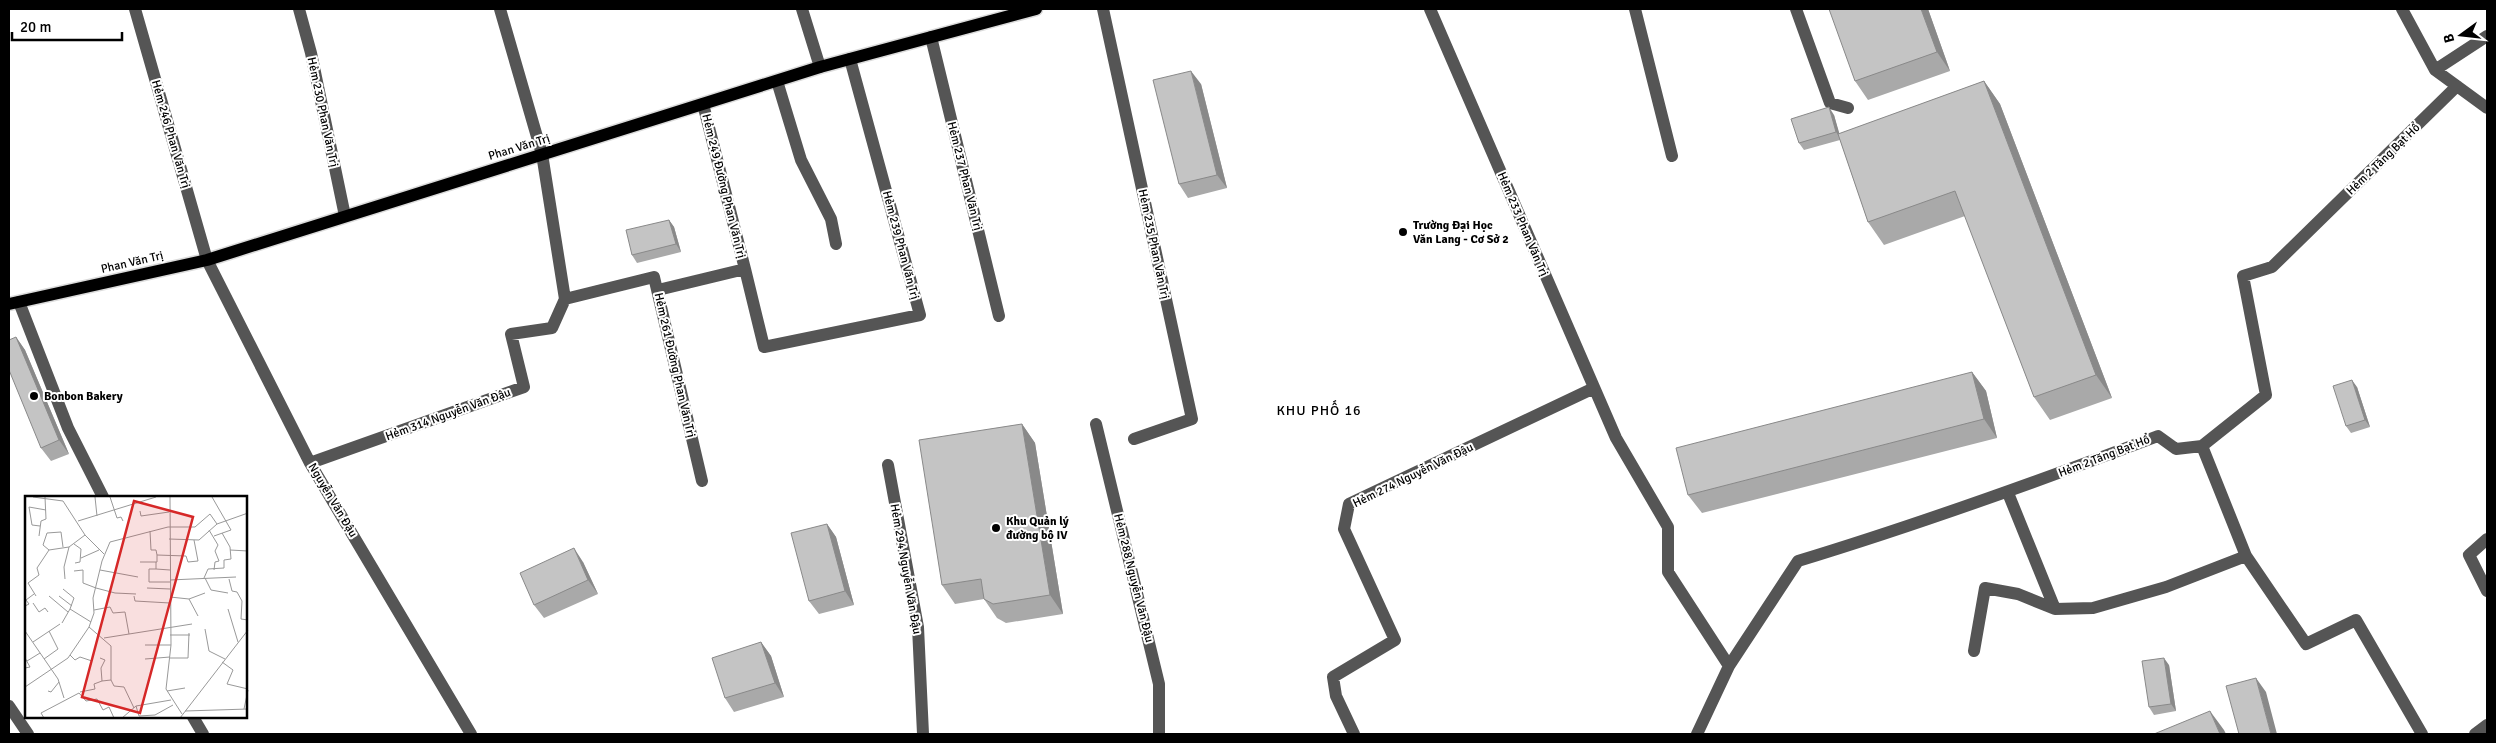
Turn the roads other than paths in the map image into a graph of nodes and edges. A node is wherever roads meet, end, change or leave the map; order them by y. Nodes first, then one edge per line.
1 (135, 9) edge
2 (299, 9) edge
3 (500, 9) edge
4 (802, 9) edge
5 (1103, 9) edge
6 (1430, 9) edge
7 (1635, 9) edge
8 (1796, 9) edge
9 (2402, 9) edge
10 (1029, 10) edge
11 (2487, 36) edge
12 (931, 37) junction
13 (850, 59) junction
14 (820, 67) junction
15 (2435, 70) junction
16 (777, 81) junction
17 (2457, 86) junction
18 (703, 104) junction
19 (1848, 108) dead end
20 (2487, 108) edge
21 (542, 154) junction
22 (1672, 156) dead end
23 (345, 216) junction
24 (836, 244) dead end
25 (207, 260) junction
26 (745, 269) junction
27 (658, 290) junction
28 (565, 299) junction
29 (14, 303) edge
30 (999, 316) dead end
31 (1594, 388) junction
32 (1096, 424) dead end
33 (1134, 439) dead end
34 (2202, 446) junction
35 (310, 463) junction
36 (888, 465) dead end
37 (702, 481) dead end
38 (2008, 493) junction
39 (102, 496) edge
40 (2487, 539) edge
41 (2246, 556) junction
42 (2487, 591) edge
43 (2055, 609) junction
44 (1974, 651) dead end
45 (1729, 666) junction
46 (9, 706) edge
47 (194, 718) edge
48 (2487, 725) edge
49 (28, 734) edge
50 (203, 734) edge
51 (471, 734) edge
52 (923, 734) edge
53 (1159, 734) edge
54 (1354, 734) edge
55 (1696, 734) edge
56 (2422, 734) edge
57 (2475, 734) edge

1 - 25 street, Hẻm 246 Phan Văn Trị
2 - 23 street, Hẻm 230 Phan Văn Trị
3 - 21 street
4 - 14 street
5 - 33 street, Hẻm 235 Phan Văn Trị
6 - 31 street, Hẻm 233 Phan Văn Trị
7 - 22 street
8 - 19 street
9 - 15 street
10 - 12 main road, Phan Văn Trị
11 - 15 street
12 - 13 main road, Phan Văn Trị
12 - 30 street, Hẻm 237 Phan Văn Trị
13 - 14 main road, Phan Văn Trị
13 - 26 street, Hẻm 239 Phan Văn Trị
14 - 16 main road, Phan Văn Trị
15 - 17 street
16 - 18 main road, Phan Văn Trị
16 - 24 street
17 - 20 street
17 - 34 street, Hẻm 2 Tăng Bạt Hổ
18 - 21 main road, Phan Văn Trị
18 - 26 street, Hẻm 249 Đường Phan Văn Trị
21 - 23 main road, Phan Văn Trị
21 - 28 street
23 - 25 main road, Phan Văn Trị
25 - 29 main road, Phan Văn Trị
25 - 35 street, Nguyễn Văn Đậu
26 - 27 street, Hẻm 249 Đường Phan Văn Trị
27 - 28 street, Hẻm 261 Đường Phan Văn Trị
27 - 37 street, Hẻm 261 Đường Phan Văn Trị
28 - 35 street, Hẻm 314 Nguyễn Văn Đậu
29 - 39 street
31 - 45 street, Hẻm 233 Phan Văn Trị
31 - 54 street, Hẻm 274 Nguyễn Văn Đậu
32 - 53 street, Hẻm 288 Nguyễn Văn Đậu
34 - 38 street, Hẻm 2 Tăng Bạt Hổ
34 - 41 street
35 - 51 street, Nguyễn Văn Đậu
36 - 52 street, Hẻm 294 Nguyễn Văn Đậu
38 - 43 street
38 - 45 street, Hẻm 2 Tăng Bạt Hổ
40 - 42 street
41 - 43 street
41 - 56 street
43 - 44 street
45 - 55 street, Hẻm 2 Tăng Bạt Hổ
46 - 49 street
47 - 50 street
48 - 57 street

